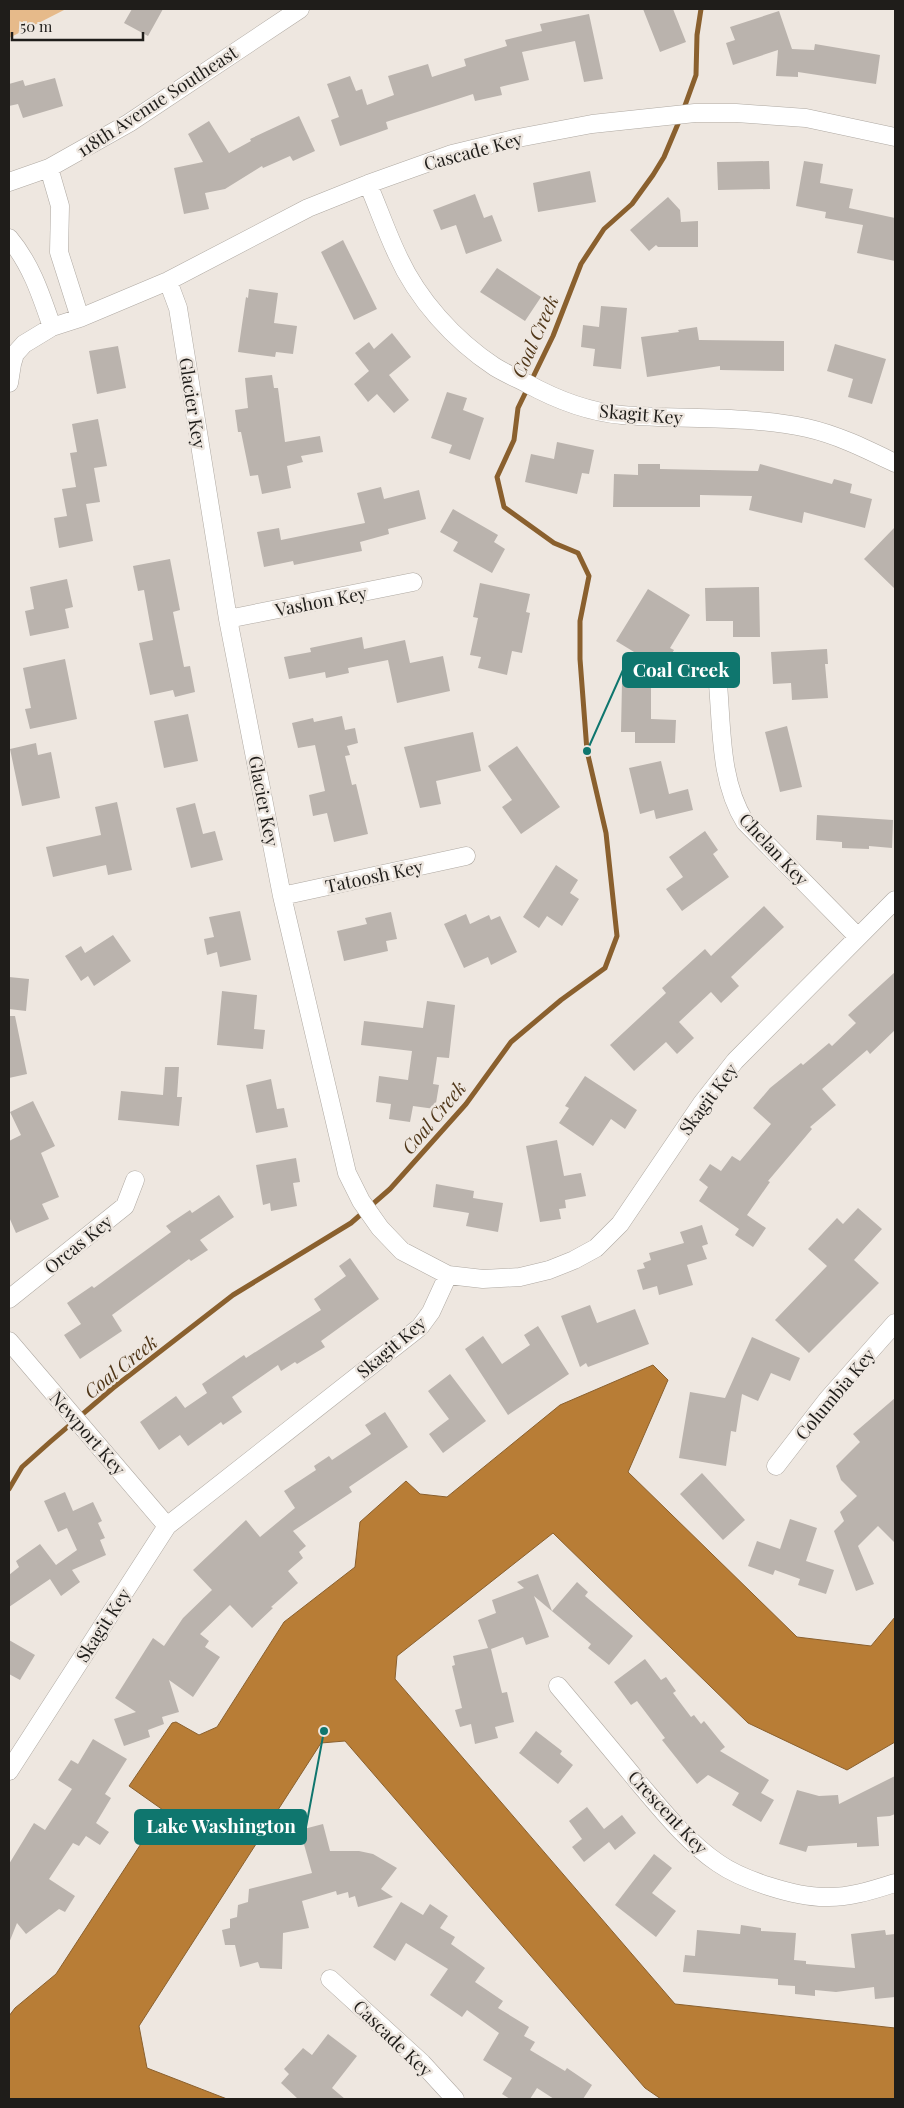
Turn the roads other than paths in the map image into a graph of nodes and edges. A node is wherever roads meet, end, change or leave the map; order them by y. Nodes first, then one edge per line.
1 (300, 9) edge
2 (895, 137) edge
3 (49, 168) junction
4 (9, 182) edge
5 (368, 184) junction
6 (9, 238) edge
7 (168, 282) junction
8 (80, 318) junction
9 (52, 327) junction
10 (9, 384) edge
11 (895, 463) edge
12 (413, 582) dead end
13 (228, 619) junction
14 (718, 684) dead end
15 (466, 856) dead end
16 (282, 896) junction
17 (895, 900) edge
18 (858, 937) junction
19 (135, 1180) dead end
20 (448, 1276) junction
21 (9, 1299) edge
22 (895, 1323) edge
23 (9, 1341) edge
24 (776, 1466) dead end
25 (167, 1526) junction
26 (558, 1686) dead end
27 (14, 1753) edge
28 (9, 1771) edge
29 (895, 1883) edge
30 (330, 1979) dead end
31 (455, 2099) edge

1 - 3 street, 118th Avenue Southeast
2 - 5 street, Cascade Key
3 - 4 street, 118th Avenue Southeast
3 - 8 street
5 - 7 street, Cascade Key
5 - 11 street, Skagit Key
6 - 9 street
7 - 8 street, Cascade Key
7 - 13 street, Glacier Key
8 - 9 street, Cascade Key
9 - 10 street
12 - 13 street, Vashon Key
13 - 16 street, Glacier Key
14 - 18 street, Chelan Key
15 - 16 street, Tatoosh Key
16 - 20 street, Glacier Key
17 - 18 street, Skagit Key
18 - 20 street, Skagit Key
19 - 21 street, Orcas Key
20 - 25 street, Skagit Key
22 - 24 street, Columbia Key
23 - 25 street, Newport Key
25 - 27 street, Skagit Key
26 - 29 street, Crescent Key
27 - 28 street, Skagit Key
30 - 31 street, Cascade Key

